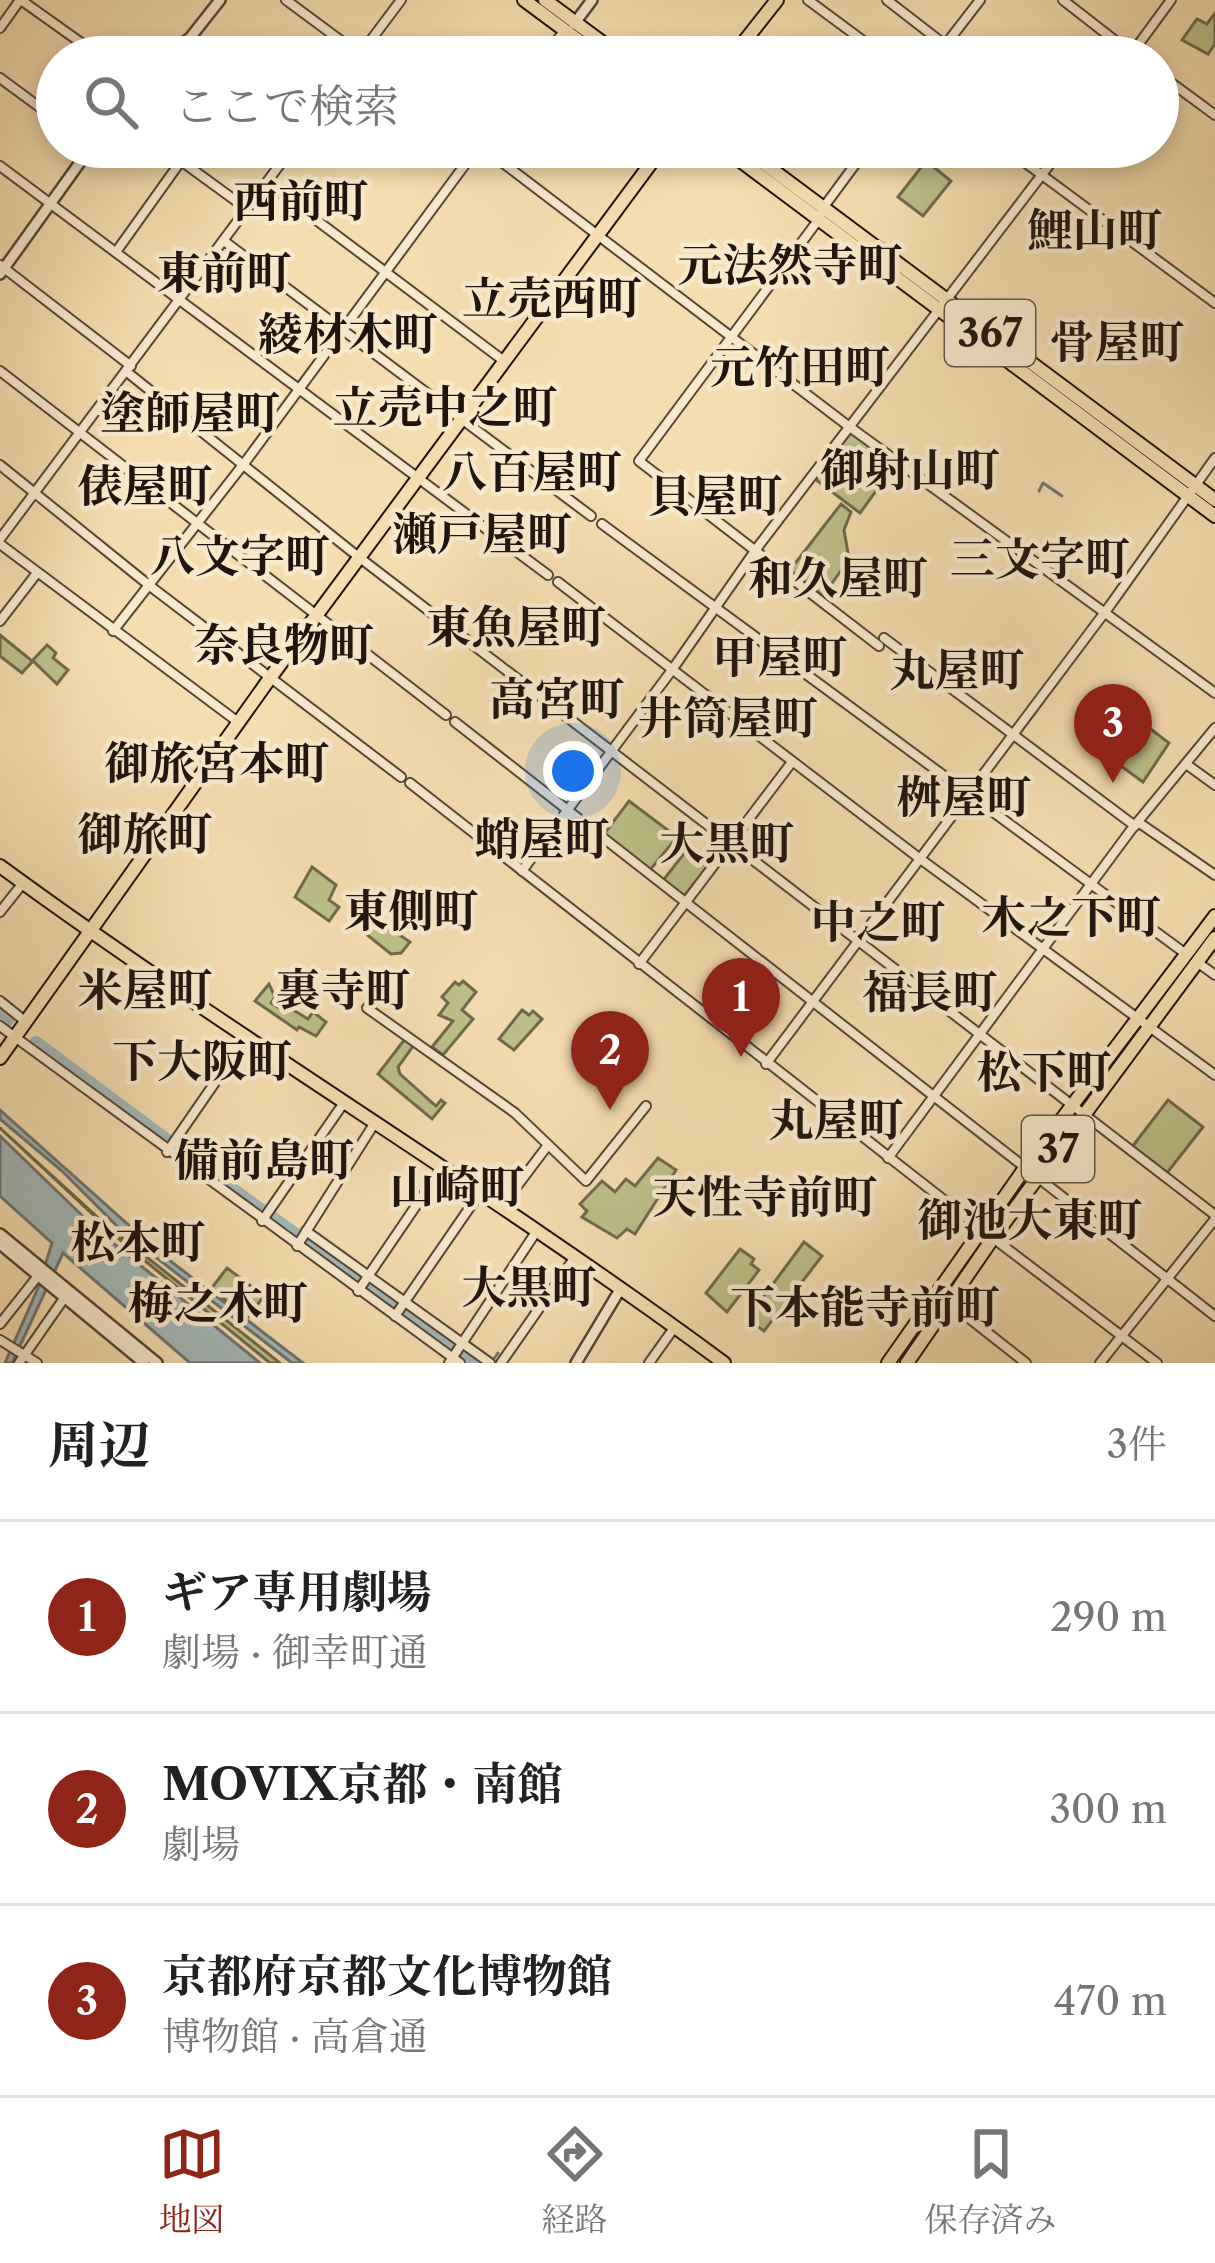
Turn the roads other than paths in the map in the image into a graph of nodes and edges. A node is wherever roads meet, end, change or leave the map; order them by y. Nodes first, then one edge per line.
1 (21, 0) edge
2 (220, 0) edge
3 (286, 0) edge
4 (401, 0) edge
5 (524, 0) edge
6 (545, 0) edge
7 (592, 0) edge
8 (777, 0) edge
9 (808, 0) edge
10 (887, 0) edge
11 (980, 0) edge
12 (1063, 0) edge
13 (1171, 0) edge
14 (570, 26) junction
15 (0, 28) edge
16 (72, 36) edge
17 (192, 36) edge
18 (334, 36) edge
19 (375, 36) edge
20 (562, 36) edge
21 (580, 36) edge
22 (587, 36) edge
23 (749, 36) edge
24 (857, 36) edge
25 (933, 36) edge
26 (952, 36) edge
27 (1107, 36) edge
28 (1146, 36) edge
29 (0, 78) edge
30 (1179, 89) edge
31 (36, 105) edge
32 (1215, 115) edge
33 (0, 166) edge
34 (76, 168) edge
35 (176, 168) edge
36 (191, 168) edge
37 (277, 168) edge
38 (464, 168) edge
39 (508, 168) edge
40 (647, 168) edge
41 (753, 168) edge
42 (767, 168) edge
43 (853, 168) edge
44 (1032, 168) edge
45 (1048, 168) edge
46 (1042, 176) junction
47 (267, 182) junction
48 (50, 203) junction
49 (248, 209) junction
50 (821, 214) junction
51 (598, 234) junction
52 (224, 241) junction
53 (116, 253) junction
54 (1, 269) edge
55 (387, 272) junction
56 (179, 299) junction
57 (1215, 303) edge
58 (941, 304) junction
59 (343, 332) junction
60 (732, 336) junction
61 (504, 361) junction
62 (129, 369) junction
63 (0, 371) edge
64 (300, 389) junction
65 (462, 418) junction
66 (850, 426) junction
67 (82, 433) junction
68 (1215, 458) edge
69 (244, 464) junction
70 (0, 465) edge
71 (417, 479) junction
72 (1192, 491) junction
73 (36, 494) junction
74 (1215, 500) edge
75 (591, 516) dead end
76 (1215, 516) edge
77 (199, 522) junction
78 (602, 524) dead end
79 (0, 542) edge
80 (755, 551) junction
81 (359, 557) junction
82 (38, 573) junction
83 (548, 575) dead end
84 (558, 582) dead end
85 (150, 586) junction
86 (715, 609) junction
87 (1106, 610) junction
88 (317, 614) junction
89 (0, 621) edge
90 (113, 631) junction
91 (672, 670) junction
92 (270, 678) junction
93 (1215, 693) edge
94 (238, 722) junction
95 (1215, 728) edge
96 (1010, 734) junction
97 (614, 750) junction
98 (792, 762) junction
99 (1186, 764) junction
100 (1215, 785) edge
101 (966, 795) junction
102 (568, 812) junction
103 (1136, 824) junction
104 (732, 842) junction
105 (919, 858) junction
106 (0, 866) edge
107 (522, 872) junction
108 (1215, 875) edge
109 (23, 883) junction
110 (1090, 885) junction
111 (686, 903) junction
112 (0, 912) edge
113 (1215, 916) edge
114 (90, 932) junction
115 (1215, 938) edge
116 (859, 941) junction
117 (1042, 950) junction
118 (1191, 958) junction
119 (639, 964) junction
120 (1215, 975) edge
121 (0, 1001) edge
122 (813, 1001) junction
123 (367, 1008) dead end
124 (26, 1022) junction
125 (1142, 1023) junction
126 (0, 1026) edge
127 (981, 1036) junction
128 (15, 1038) junction
129 (245, 1039) junction
130 (0, 1058) edge
131 (766, 1064) junction
132 (1215, 1075) edge
133 (935, 1097) junction
134 (343, 1103) junction
135 (646, 1106) dead end
136 (1077, 1112) junction
137 (374, 1124) junction
138 (172, 1144) junction
139 (548, 1145) junction
140 (888, 1158) junction
141 (441, 1168) junction
142 (1025, 1168) junction
143 (1037, 1178) junction
144 (479, 1194) junction
145 (500, 1208) junction
146 (266, 1217) junction
147 (1215, 1217) edge
148 (536, 1232) junction
149 (987, 1233) junction
150 (0, 1234) edge
151 (302, 1239) junction
152 (0, 1244) edge
153 (574, 1257) junction
154 (38, 1276) junction
155 (1166, 1279) junction
156 (364, 1283) junction
157 (621, 1288) junction
158 (935, 1292) junction
159 (64, 1297) junction
160 (947, 1301) junction
161 (400, 1310) junction
162 (1215, 1316) edge
163 (0, 1324) edge
164 (675, 1326) junction
165 (1121, 1336) junction
166 (0, 1340) edge
167 (456, 1354) edge
168 (19, 1355) edge
169 (477, 1359) edge
170 (37, 1363) edge
171 (144, 1363) edge
172 (157, 1363) edge
173 (490, 1363) edge
174 (501, 1363) edge
175 (576, 1363) edge
176 (649, 1363) edge
177 (724, 1363) edge
178 (888, 1363) edge
179 (907, 1363) edge
180 (1026, 1363) edge
181 (1100, 1363) edge
182 (1157, 1363) edge

1 - 15 street
1 - 16 street
2 - 17 street
3 - 18 street
4 - 19 street
5 - 14 main road
6 - 14 main road
7 - 14 street
8 - 23 main road
9 - 24 street
10 - 25 street
11 - 26 street
12 - 27 street
13 - 28 street
14 - 20 street
14 - 21 main road
14 - 22 main road
29 - 31 street
30 - 32 street
33 - 48 street
34 - 48 street
35 - 53 street
36 - 49 street
37 - 47 street
38 - 55 street
39 - 51 street
40 - 51 main road
41 - 50 main road, 367
42 - 50 main road, 367
43 - 50 street
44 - 46 street
45 - 46 street
46 - 57 street
46 - 58 street
47 - 49 street
47 - 55 street
48 - 53 street
48 - 54 street
49 - 52 street
50 - 58 main road, 367
50 - 60 street
51 - 60 street
51 - 61 main road
52 - 56 street
52 - 59 street
53 - 56 street
54 - 62 street
55 - 59 street
55 - 61 street
56 - 62 street
56 - 64 street
58 - 66 street
58 - 72 main road, 367
59 - 64 street
59 - 65 street
60 - 66 street
60 - 80 street
61 - 65 main road
62 - 67 street
62 - 69 street
63 - 67 street
64 - 69 street
64 - 71 street
65 - 71 main road
65 - 75 street
66 - 80 street
66 - 87 street
67 - 73 street
67 - 77 street
68 - 72 street
69 - 77 street
69 - 81 street
70 - 73 street
71 - 81 main road
71 - 83 street
72 - 74 main road, 367
72 - 76 main road, 367
72 - 87 street
73 - 79 street
73 - 85 street
77 - 85 street
77 - 88 street
78 - 86 street
79 - 82 street
80 - 86 street
80 - 96 street
81 - 88 main road
81 - 97 street
82 - 89 street
82 - 90 street
84 - 91 street
85 - 90 street
85 - 92 street
86 - 91 street
86 - 101 street
87 - 93 street
87 - 96 street
88 - 92 main road
88 - 102 street
90 - 94 street
91 - 97 street
91 - 98 street
92 - 94 main road
92 - 107 street
94 - 114 main road
95 - 99 street
96 - 101 street
96 - 103 street
97 - 102 street
97 - 104 street
98 - 104 street
98 - 105 street
99 - 100 street
99 - 103 street
101 - 105 street
101 - 110 street
102 - 107 street
102 - 111 street
103 - 108 street
103 - 110 street
104 - 111 street
104 - 116 street
105 - 116 street
105 - 117 street
106 - 109 main road
107 - 119 street
109 - 112 street
109 - 114 main road
110 - 117 street
110 - 118 street
111 - 119 street
111 - 122 street
113 - 118 main road, 37
114 - 124 main road
114 - 129 main road
115 - 118 main road, 37
116 - 122 street
116 - 127 street
117 - 125 street
117 - 127 street
118 - 120 street
118 - 125 main road, 37
119 - 131 street
121 - 124 street
122 - 131 street
122 - 133 street
123 - 139 street
124 - 128 main road
125 - 132 street
125 - 136 main road, 37
126 - 128 street
127 - 133 street
127 - 136 street
128 - 130 main road
128 - 138 street
129 - 134 main road
129 - 138 street
131 - 140 street
133 - 140 street
133 - 142 street
134 - 137 main road
134 - 146 street
135 - 139 street
136 - 142 main road, 37
136 - 143 main road, 37
136 - 147 street
137 - 141 main road
137 - 151 street
138 - 146 street
139 - 145 street
140 - 149 street
141 - 144 main road
141 - 156 street
142 - 143 street
142 - 149 main road, 37
143 - 149 main road, 37
143 - 155 street
144 - 145 main road
144 - 161 street
145 - 148 main road
146 - 151 street
147 - 155 street
148 - 153 main road
148 - 167 street
149 - 158 main road, 37
149 - 160 main road, 37
149 - 165 street
150 - 172 street
151 - 156 street
151 - 156 street
152 - 154 street
153 - 157 main road
153 - 174 street
154 - 159 street
154 - 163 street
155 - 162 street
155 - 165 street
156 - 161 street
156 - 161 street
157 - 164 main road
157 - 175 street
158 - 160 street
158 - 178 main road, 37
159 - 168 street
159 - 171 street
160 - 179 main road, 37
160 - 180 street
161 - 167 street
161 - 167 street
164 - 176 street
164 - 177 main road
165 - 181 street
165 - 182 street
166 - 168 street
167 - 169 street
168 - 170 street
169 - 173 street

